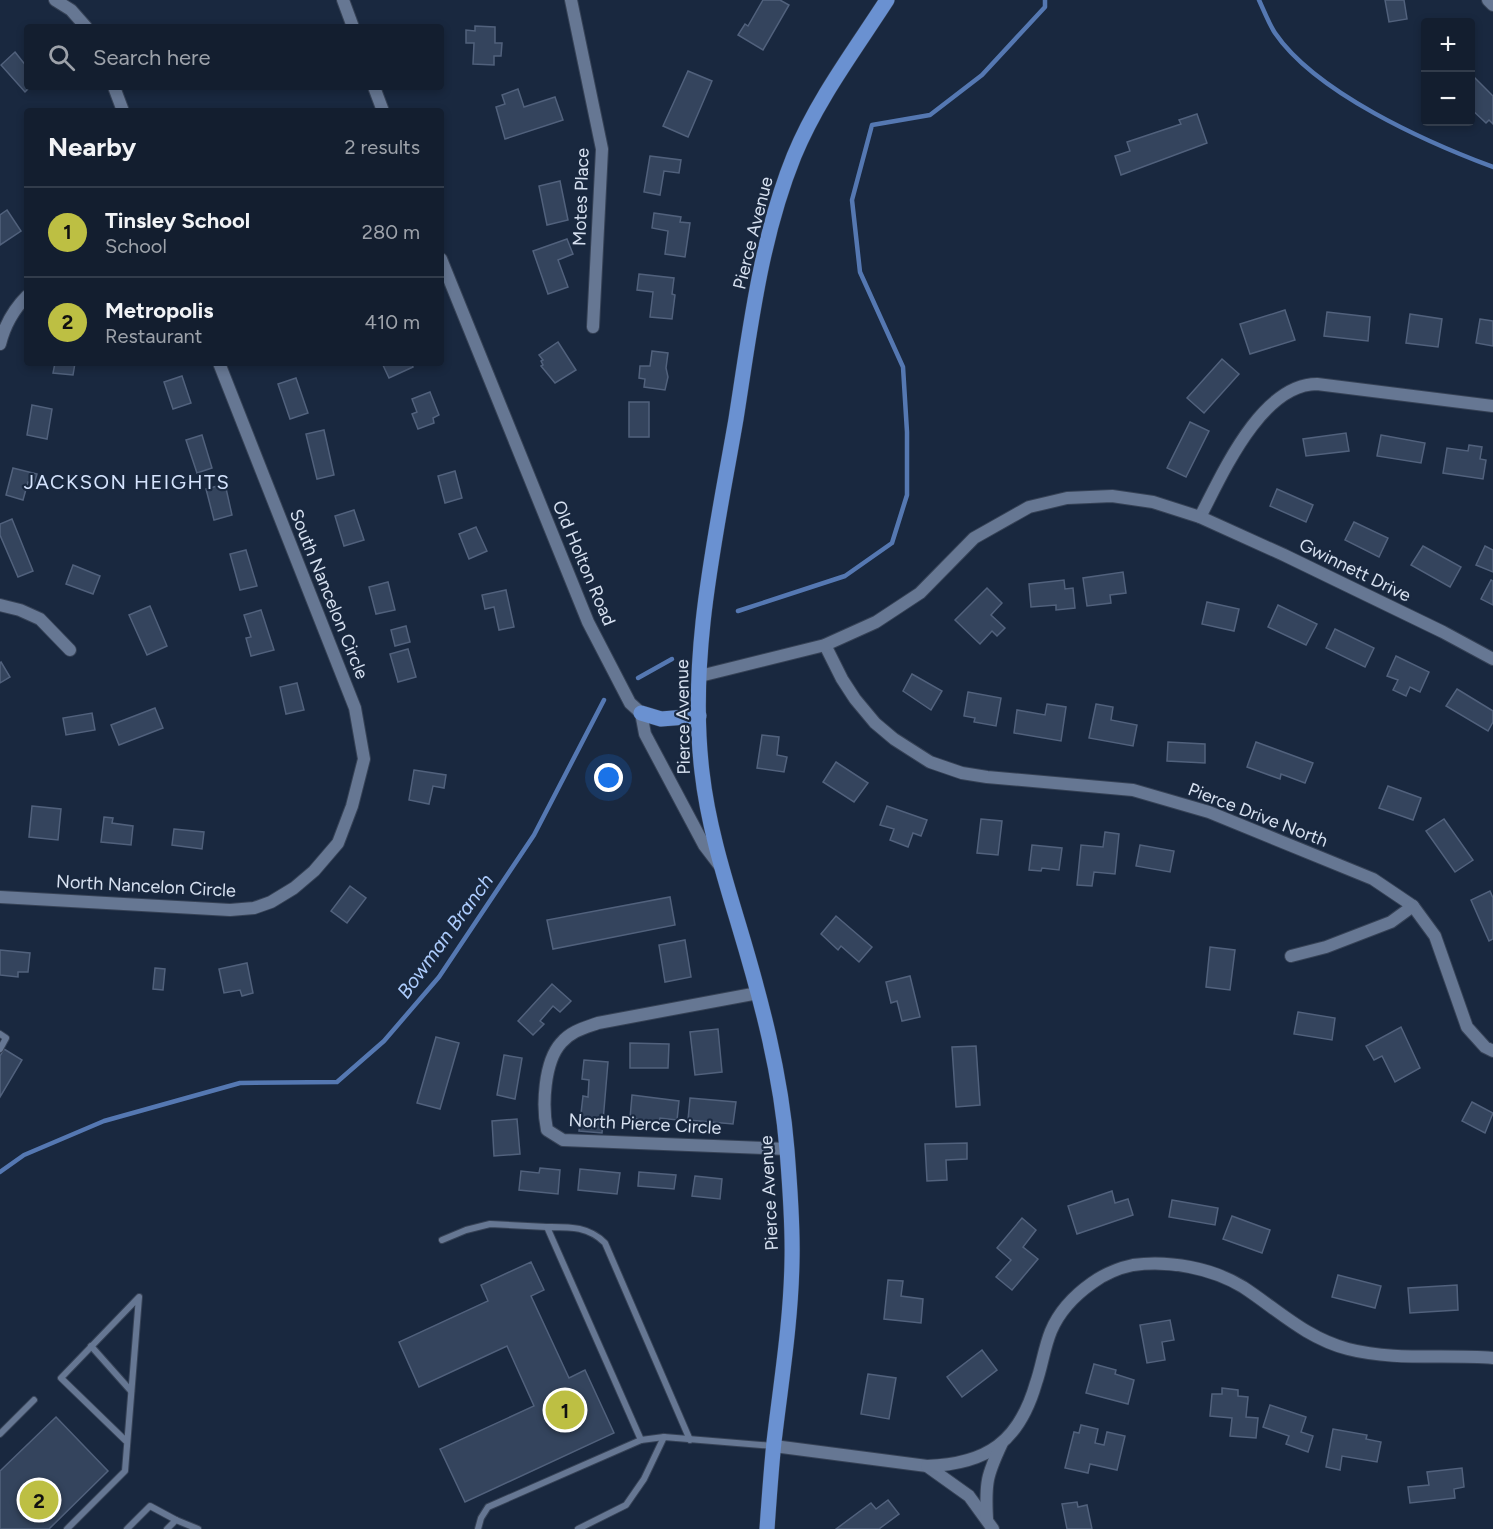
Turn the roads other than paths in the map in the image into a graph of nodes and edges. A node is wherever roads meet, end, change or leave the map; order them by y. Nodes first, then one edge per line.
1 (55, 0) edge
2 (343, 0) edge
3 (571, 0) edge
4 (887, 0) edge
5 (1488, 0) edge
6 (1493, 5) edge
7 (83, 24) edge
8 (352, 24) edge
9 (115, 90) edge
10 (375, 90) edge
11 (122, 108) edge
12 (382, 108) edge
13 (444, 266) edge
14 (24, 299) edge
15 (593, 327) dead end
16 (0, 344) edge
17 (220, 366) edge
18 (1493, 406) edge
19 (1200, 517) junction
20 (0, 605) edge
21 (825, 645) junction
22 (70, 650) dead end
23 (1493, 659) edge
24 (700, 676) junction
25 (641, 713) junction
26 (699, 716) junction
27 (338, 843) joint
28 (720, 866) junction
29 (0, 897) edge
30 (1413, 906) junction
31 (1292, 956) dead end
32 (758, 993) junction
33 (0, 1034) edge
34 (0, 1049) edge
35 (1493, 1051) edge
36 (787, 1149) junction
37 (547, 1227) junction
38 (442, 1240) dead end
39 (91, 1346) junction
40 (1493, 1358) edge
41 (132, 1391) junction
42 (34, 1400) dead end
43 (0, 1434) edge
44 (664, 1437) junction
45 (641, 1440) junction
46 (690, 1440) junction
47 (127, 1442) junction
48 (1002, 1443) junction
49 (774, 1446) junction
50 (927, 1466) junction
51 (176, 1520) junction
52 (990, 1524) edge
53 (67, 1529) edge
54 (127, 1529) edge
55 (167, 1529) edge
56 (198, 1529) edge
57 (478, 1529) edge
58 (578, 1529) edge
59 (767, 1529) edge

1 - 7 street
2 - 8 street
3 - 15 street, Motes Place
4 - 24 main road, Pierce Avenue
5 - 6 street
9 - 11 street
10 - 12 street
13 - 25 street, Old Holton Road
14 - 16 street
17 - 27 street, South Nancelon Circle
18 - 19 street
19 - 21 street, Gwinnett Drive
19 - 23 street, Gwinnett Drive
20 - 22 street
21 - 24 street, Gwinnett Drive
21 - 30 street, Pierce Drive North
24 - 26 main road, Pierce Avenue
25 - 26 main road
25 - 28 street, Old Holton Road
26 - 28 main road, Pierce Avenue
27 - 29 street, North Nancelon Circle
28 - 32 main road, Pierce Avenue
30 - 31 street
30 - 35 street, Pierce Drive North
32 - 36 main road, Pierce Avenue
32 - 36 street, North Pierce Circle
33 - 34 lane
36 - 49 main road, Pierce Avenue
37 - 38 lane
37 - 45 lane
37 - 46 lane
39 - 41 lane
39 - 41 lane
39 - 47 lane
40 - 48 street
41 - 47 lane
42 - 43 lane
44 - 45 lane
44 - 46 lane
44 - 58 lane
45 - 57 lane
46 - 49 lane
47 - 53 lane
48 - 50 street
48 - 52 street
49 - 50 street
49 - 59 main road, Pierce Avenue
50 - 52 street
51 - 54 lane
51 - 55 lane
51 - 56 lane

